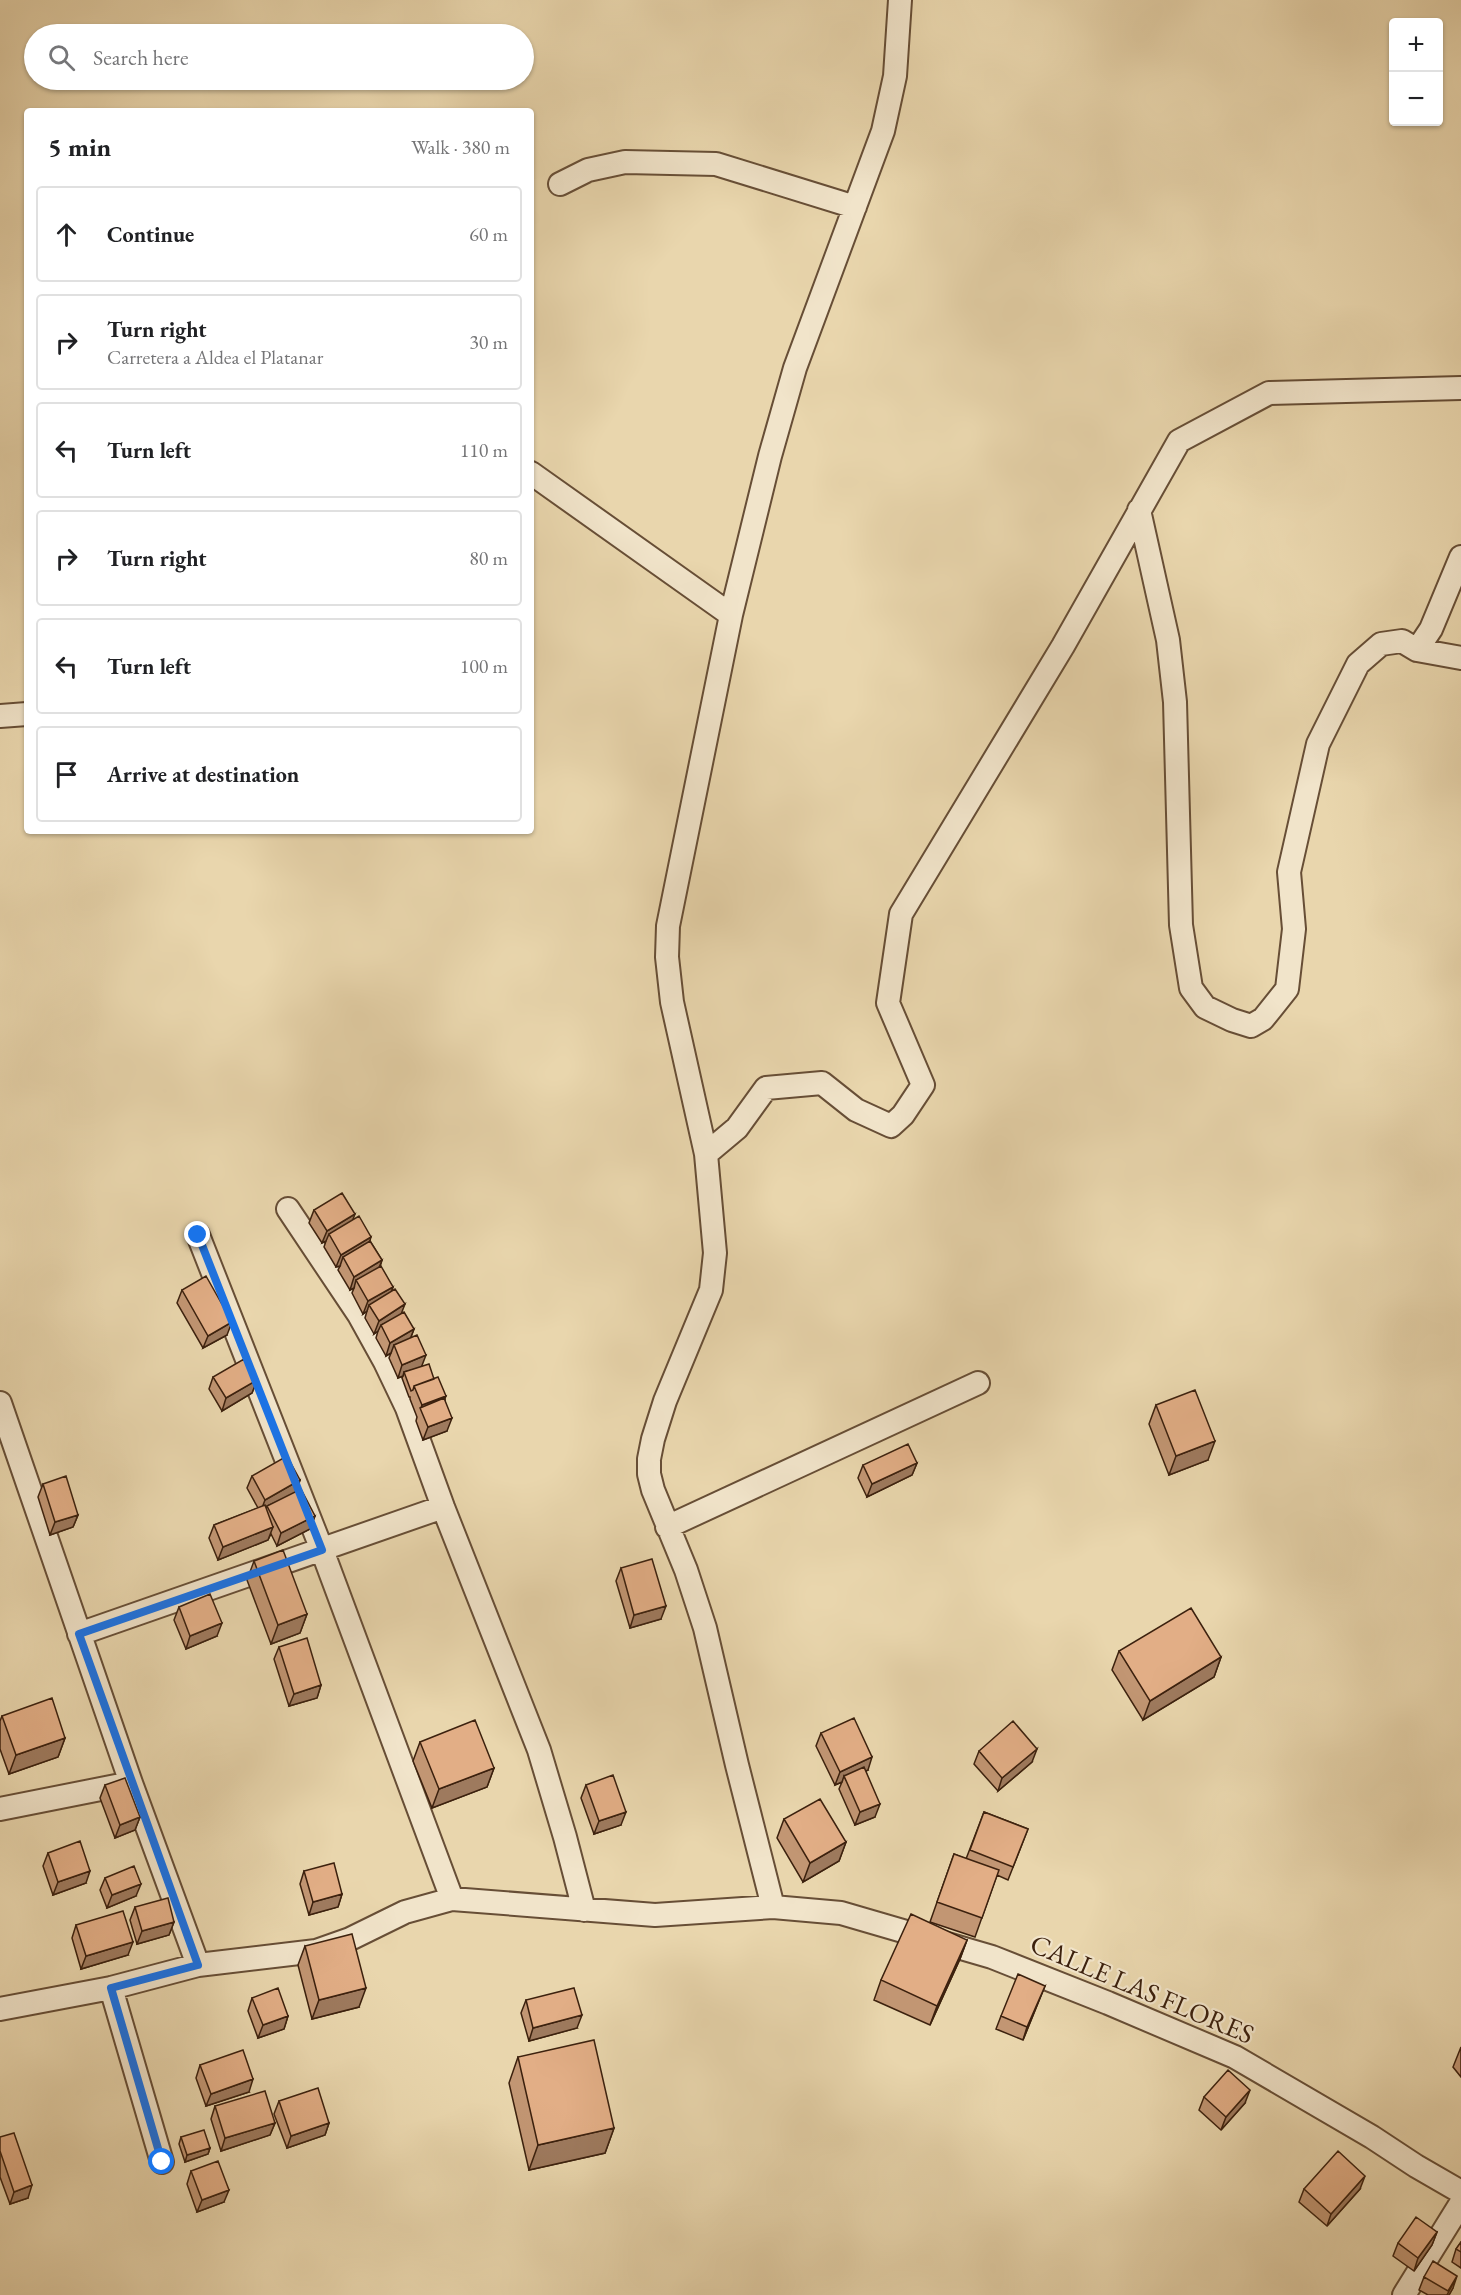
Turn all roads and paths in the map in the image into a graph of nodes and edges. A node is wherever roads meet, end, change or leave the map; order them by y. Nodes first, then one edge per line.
1 (900, 0) edge
2 (560, 184) dead end
3 (855, 207) junction
4 (1461, 388) edge
5 (534, 475) edge
6 (1139, 510) junction
7 (1461, 557) edge
8 (731, 615) junction
9 (1418, 650) junction
10 (1461, 658) edge
11 (24, 714) edge
12 (0, 716) edge
13 (706, 1154) junction
14 (288, 1209) dead end
15 (198, 1235) dead end
16 (978, 1383) dead end
17 (0, 1403) edge
18 (443, 1507) junction
19 (667, 1527) junction
20 (322, 1550) junction
21 (79, 1634) junction
22 (131, 1783) junction
23 (0, 1809) edge
24 (452, 1899) junction
25 (773, 1907) junction
26 (584, 1910) junction
27 (198, 1965) junction
28 (111, 1988) junction
29 (0, 2009) edge
30 (162, 2162) dead end
31 (1461, 2192) edge
32 (1461, 2203) edge
33 (1404, 2295) edge

1 - 3 street
2 - 3 street
3 - 8 street
4 - 6 street
5 - 8 street
6 - 9 street
6 - 13 street
7 - 9 street
8 - 13 street
9 - 10 street
11 - 12 street
13 - 19 street
14 - 18 street
15 - 20 street
16 - 19 street
17 - 21 street
18 - 20 street
18 - 26 street
19 - 25 street
20 - 21 street
20 - 24 street
21 - 22 street
22 - 23 street
22 - 27 street
24 - 26 street, CALLE LAS FLORES
24 - 27 street, CALLE LAS FLORES
25 - 26 street, CALLE LAS FLORES
25 - 31 street, CALLE LAS FLORES
27 - 28 street, CALLE LAS FLORES
28 - 29 street, CALLE LAS FLORES
28 - 30 street
32 - 33 street

